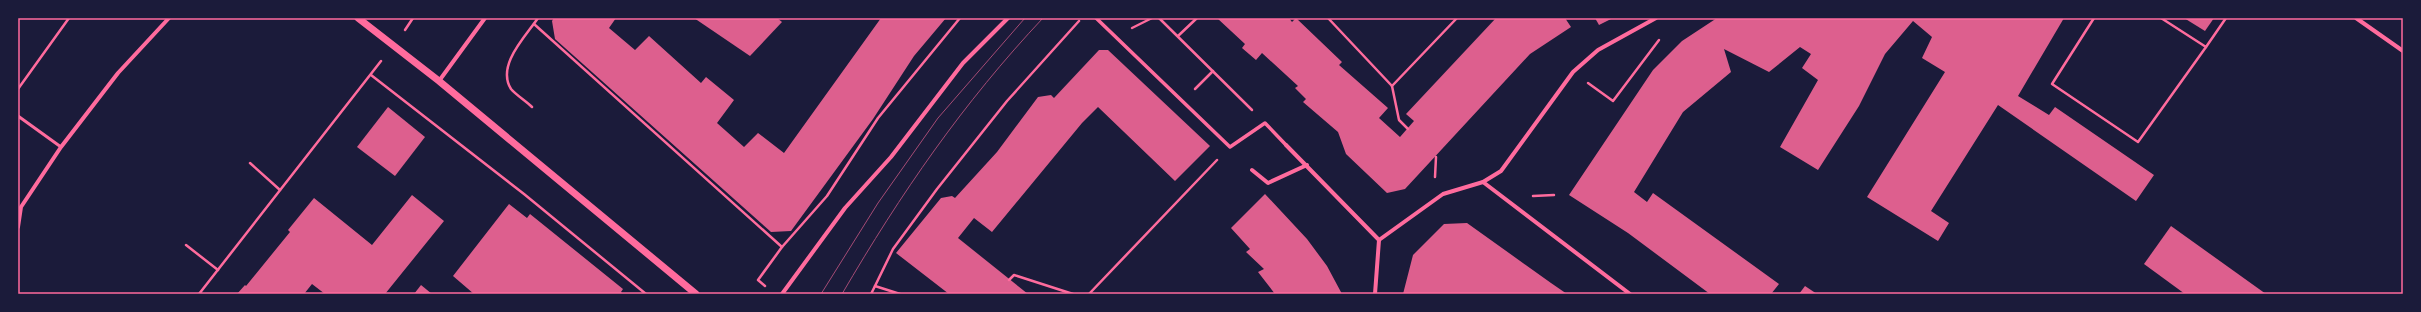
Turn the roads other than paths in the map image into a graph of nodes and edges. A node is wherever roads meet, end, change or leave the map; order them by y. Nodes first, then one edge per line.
1 (169, 18) edge
2 (358, 18) edge
3 (485, 18) edge
4 (1008, 18) edge
5 (1096, 18) edge
6 (1656, 18) edge
7 (2356, 18) edge
8 (2403, 51) edge
9 (439, 81) junction
10 (18, 116) edge
11 (1286, 144) joint
12 (61, 147) junction
13 (1307, 165) junction
14 (1252, 170) dead end
15 (1483, 182) junction
16 (18, 227) edge
17 (1379, 240) junction
18 (696, 294) edge
19 (782, 294) edge
20 (1375, 294) edge
21 (1630, 294) edge

1 - 12 street
2 - 9 street
3 - 9 street
4 - 19 street
5 - 11 street
6 - 15 street
7 - 8 street
9 - 18 street
10 - 12 lane
11 - 13 street
12 - 16 street
13 - 14 street
13 - 17 street
15 - 17 street
15 - 21 street
17 - 20 street

